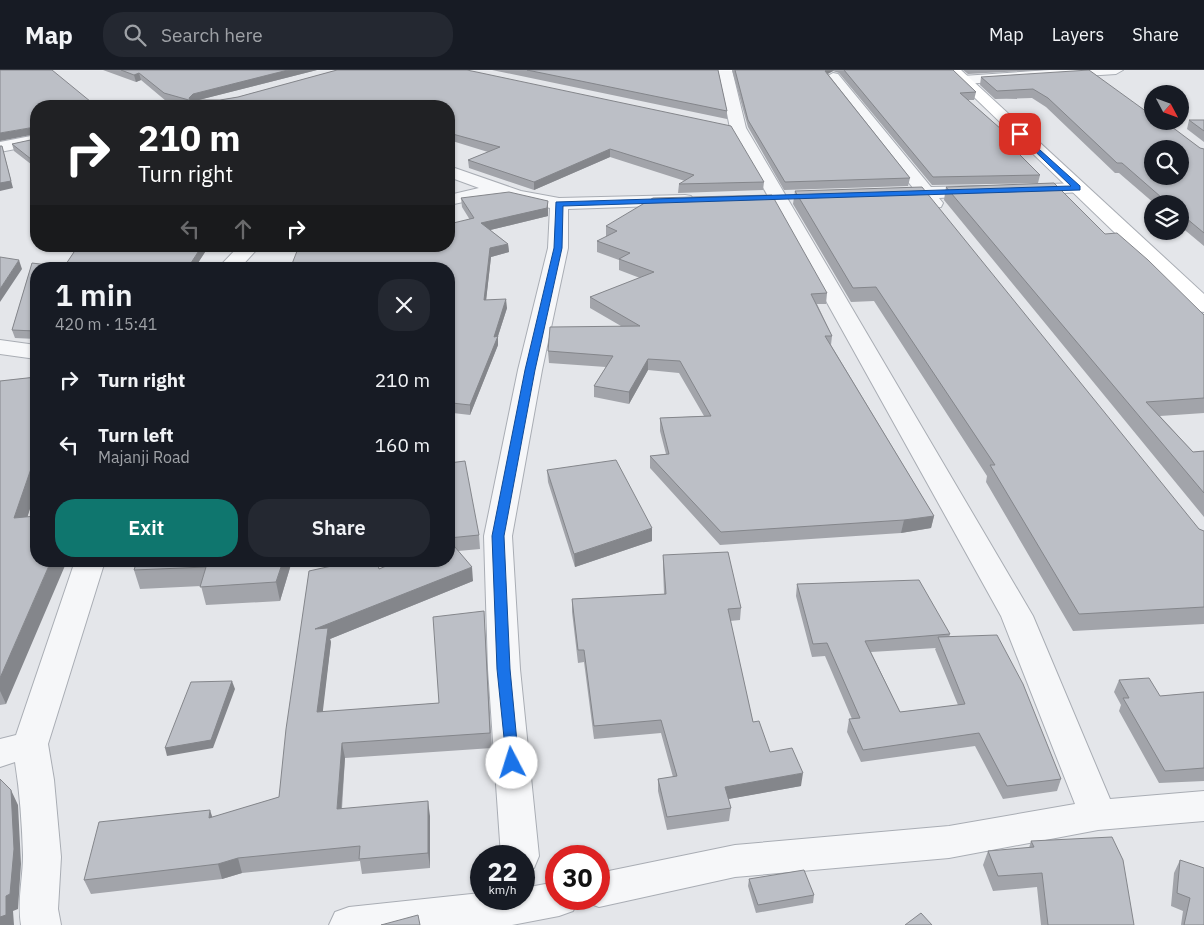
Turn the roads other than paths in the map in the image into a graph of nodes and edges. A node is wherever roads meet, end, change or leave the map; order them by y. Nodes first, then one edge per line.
1 (725, 70) edge
2 (1116, 70) edge
3 (1090, 71) edge
4 (958, 75) edge
5 (833, 77) dead end
6 (1106, 83) edge
7 (30, 141) edge
8 (0, 147) edge
9 (455, 173) edge
10 (1078, 188) junction
11 (500, 189) junction
12 (925, 192) junction
13 (876, 194) edge
14 (455, 199) edge
15 (707, 200) edge
16 (559, 204) junction
17 (944, 215) edge
18 (244, 252) edge
19 (234, 262) edge
20 (1204, 306) edge
21 (0, 348) edge
22 (30, 351) edge
23 (88, 567) edge
24 (15, 748) edge
25 (1204, 806) edge
26 (1098, 815) junction
27 (519, 845) edge
28 (610, 888) edge
29 (536, 901) edge
30 (41, 925) edge
31 (349, 925) edge

1 - 26 street
2 - 3 street
3 - 4 street
3 - 6 street
4 - 10 main road
5 - 12 street
7 - 8 street
9 - 11 street
10 - 12 street
10 - 20 main road
11 - 14 street
11 - 16 street
12 - 13 street
12 - 17 street
15 - 16 street
16 - 27 street
18 - 19 street
21 - 22 street
23 - 24 street
24 - 30 street
25 - 26 street
26 - 28 street
29 - 31 street

